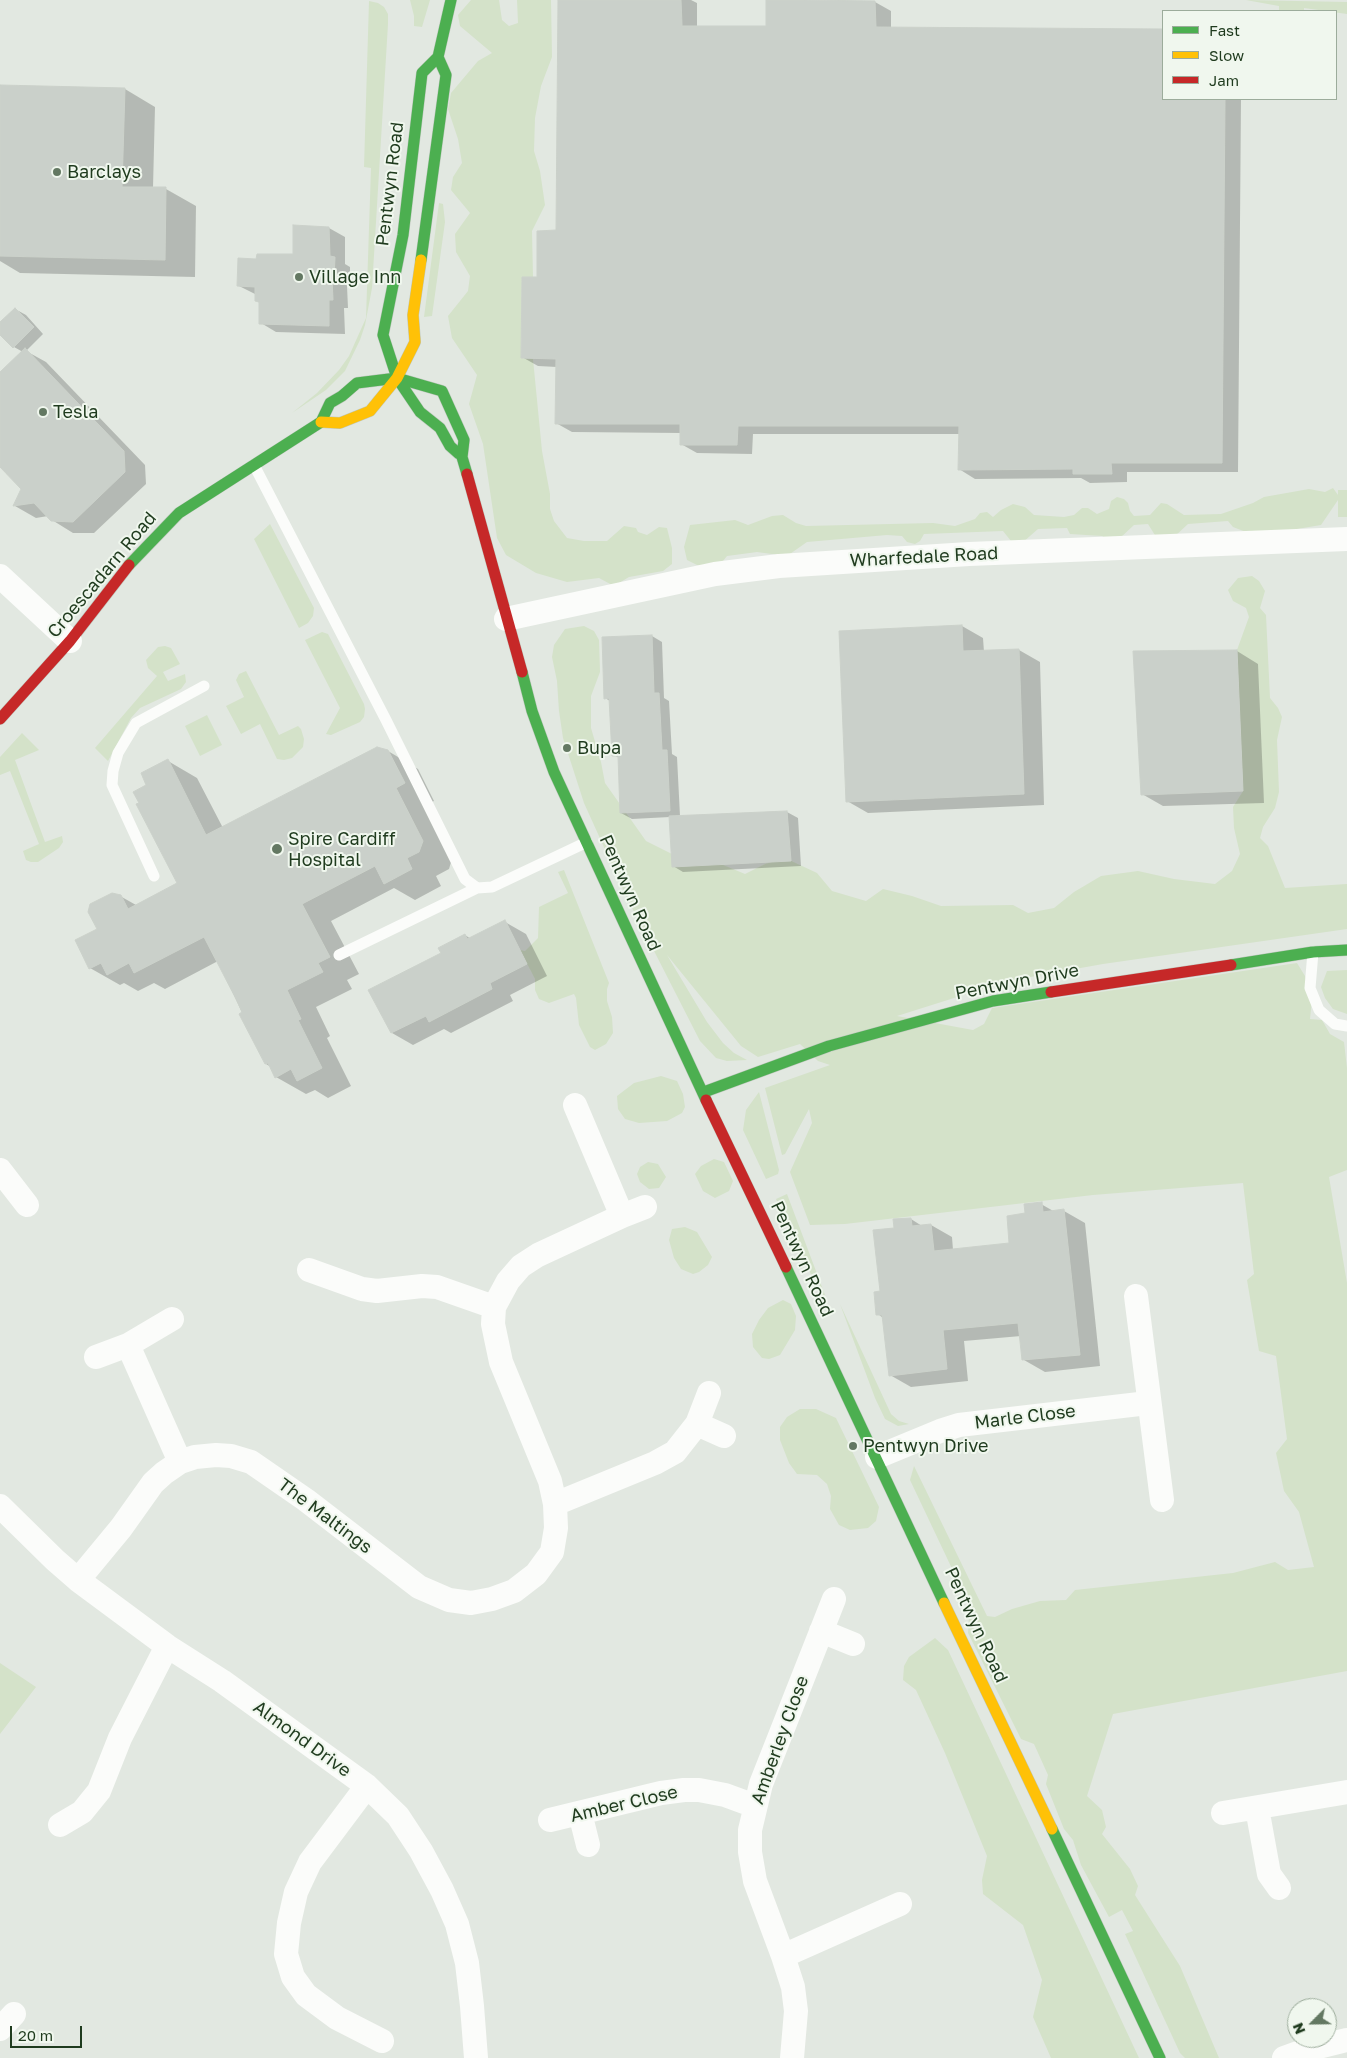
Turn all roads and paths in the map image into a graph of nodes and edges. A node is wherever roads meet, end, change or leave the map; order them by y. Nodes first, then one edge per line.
1 (451, 0) edge
2 (438, 57) junction
3 (397, 378) junction
4 (321, 422) junction
5 (462, 456) junction
6 (254, 465) junction
7 (1347, 539) edge
8 (0, 576) edge
9 (506, 619) junction
10 (70, 641) junction
11 (204, 686) dead end
12 (0, 719) edge
13 (587, 842) junction
14 (154, 876) dead end
15 (477, 888) junction
16 (1347, 950) edge
17 (1313, 952) junction
18 (339, 954) dead end
19 (1347, 1026) edge
20 (704, 1092) junction
21 (575, 1105) dead end
22 (2, 1176) edge
23 (27, 1205) dead end
24 (645, 1207) dead end
25 (622, 1216) junction
26 (310, 1270) dead end
27 (1136, 1296) dead end
28 (494, 1307) junction
29 (172, 1319) dead end
30 (128, 1345) junction
31 (96, 1357) dead end
32 (709, 1393) dead end
33 (1148, 1403) junction
34 (698, 1424) junction
35 (724, 1436) dead end
36 (877, 1457) junction
37 (180, 1462) junction
38 (1162, 1500) dead end
39 (555, 1504) junction
40 (0, 1506) edge
41 (78, 1580) junction
42 (834, 1599) dead end
43 (821, 1631) junction
44 (853, 1644) dead end
45 (167, 1646) junction
46 (367, 1786) junction
47 (1347, 1792) edge
48 (755, 1806) junction
49 (1257, 1808) junction
50 (580, 1813) junction
51 (1223, 1813) dead end
52 (550, 1820) dead end
53 (60, 1826) dead end
54 (588, 1844) dead end
55 (1279, 1888) dead end
56 (900, 1904) dead end
57 (783, 1956) junction
58 (382, 2041) dead end
59 (1346, 2042) edge
60 (476, 2058) edge
61 (792, 2058) edge
62 (1160, 2058) edge
63 (1284, 2058) edge

1 - 2 street, Pentwyn Road
2 - 3 street
2 - 3 street, Pentwyn Road
3 - 4 street, Croescadarn Road
3 - 4 street, Croescadarn Road
3 - 5 street, Pentwyn Road
3 - 5 street, Pentwyn Road
4 - 6 street, Croescadarn Road
5 - 9 street, Pentwyn Road
6 - 10 street, Croescadarn Road
6 - 15 lane
7 - 9 street, Wharfedale Road
8 - 10 street
9 - 13 street, Pentwyn Road
10 - 12 street, Croescadarn Road
11 - 14 lane
13 - 15 lane
13 - 20 street, Pentwyn Road
15 - 18 lane
16 - 17 street, Pentwyn Drive
17 - 19 lane
17 - 20 street, Pentwyn Drive
20 - 36 street, Pentwyn Road
21 - 25 street
22 - 23 street
24 - 25 street, The Maltings
25 - 28 street, The Maltings
26 - 28 street
27 - 33 street
28 - 39 street, The Maltings
29 - 30 street
30 - 31 street
30 - 37 street
32 - 34 street
33 - 36 street, Marle Close
33 - 38 street
34 - 35 street
34 - 39 street
36 - 62 street, Pentwyn Road
37 - 39 street, The Maltings
37 - 41 street, The Maltings
40 - 41 street, Almond Drive
41 - 45 street, Almond Drive
42 - 43 street, Amberley Close
43 - 44 street
43 - 48 street, Amberley Close
45 - 46 street, Almond Drive
45 - 53 street
46 - 58 street
46 - 60 street, Almond Drive
47 - 49 street
48 - 50 street, Amber Close
48 - 57 street, Amberley Close
49 - 51 street
49 - 55 street
50 - 52 street, Amber Close
50 - 54 street
56 - 57 street
57 - 61 street, Amberley Close
59 - 63 street

